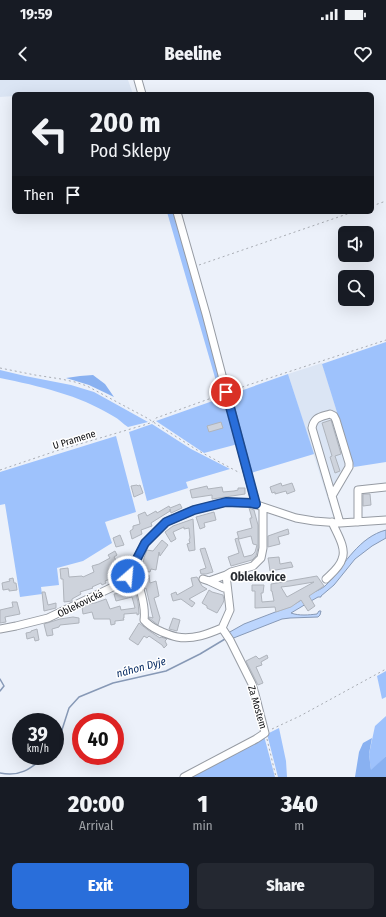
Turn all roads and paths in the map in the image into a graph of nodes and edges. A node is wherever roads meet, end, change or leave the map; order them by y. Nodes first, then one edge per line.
1 (138, 80) edge
2 (141, 92) edge
3 (386, 201) edge
4 (374, 205) edge
5 (178, 214) edge
6 (347, 214) edge
7 (192, 267) junction
8 (386, 340) edge
9 (0, 368) edge
10 (227, 393) junction
11 (152, 422) junction
12 (0, 470) edge
13 (249, 478) junction
14 (386, 487) edge
15 (332, 496) junction
16 (260, 506) junction
17 (386, 520) edge
18 (332, 522) junction
19 (358, 522) junction
20 (340, 523) junction
21 (132, 570) junction
22 (226, 575) junction
23 (326, 579) dead end
24 (227, 587) junction
25 (0, 629) edge
26 (224, 630) junction
27 (386, 669) edge
28 (265, 732) junction
29 (184, 777) edge
30 (276, 777) edge

1 - 2 street
3 - 4 path
5 - 7 street
6 - 7 path
7 - 10 street
8 - 10 path, U Pramene
9 - 11 path
10 - 11 path, U Pramene
10 - 13 street
11 - 12 path, U Pramene
11 - 13 path
13 - 16 street
14 - 19 street
15 - 15 street
15 - 20 street
16 - 18 street, Oblekovická
16 - 21 street, Oblekovická
16 - 22 street
17 - 19 street, Oblekovická
18 - 20 street, Oblekovická
18 - 23 street
19 - 20 street, Oblekovická
21 - 25 street, Oblekovická
21 - 26 street
22 - 24 street
22 - 24 street
24 - 26 street
26 - 28 street, Za Mostem
27 - 28 path
28 - 29 street
28 - 30 path, Za Mostem

